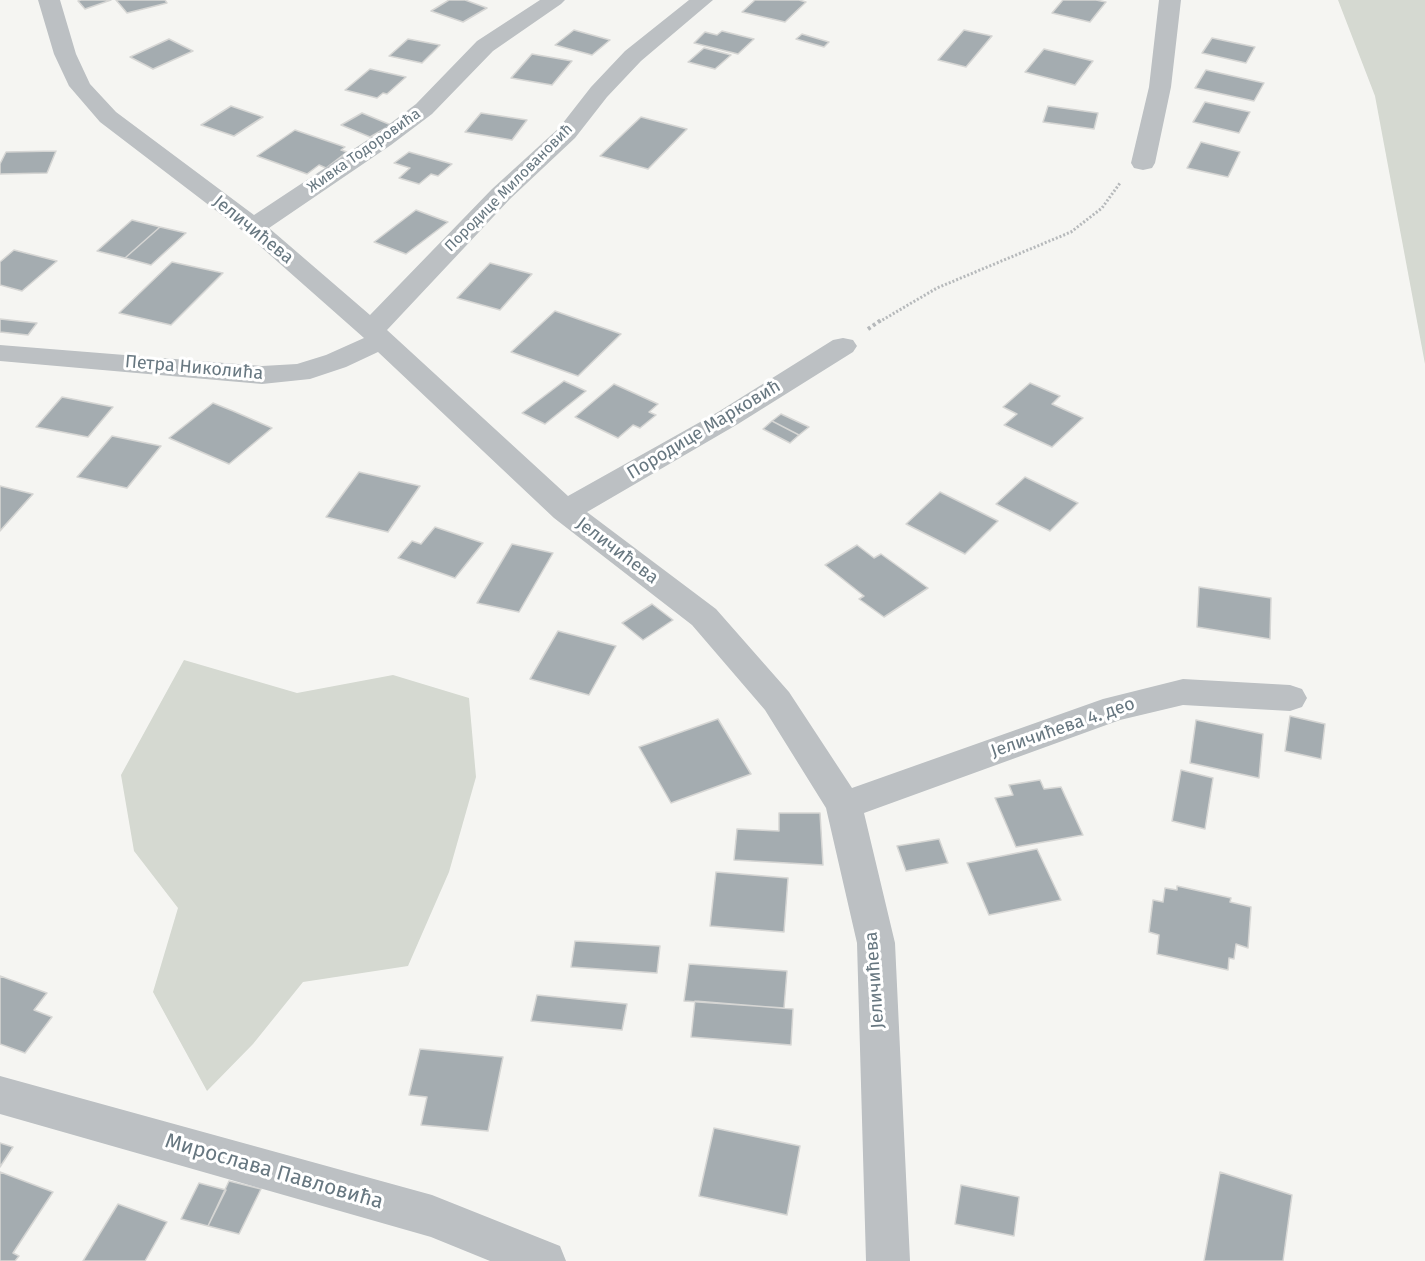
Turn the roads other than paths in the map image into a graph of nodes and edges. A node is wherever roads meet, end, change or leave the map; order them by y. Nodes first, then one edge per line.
1 (49, 0) edge
2 (554, 0) edge
3 (702, 0) edge
4 (1170, 0) edge
5 (1143, 164) road end
6 (253, 227) junction
7 (376, 335) junction
8 (843, 346) road end
9 (6, 360) edge
10 (565, 511) junction
11 (1290, 698) dead end
12 (844, 805) junction
13 (0, 1095) edge
14 (544, 1261) edge
15 (888, 1261) edge

1 - 6 street, Јеличићева
2 - 6 street, Живка Тодоровића
3 - 7 street, Породице Миловановић
4 - 5 street
6 - 7 street, Јеличићева
7 - 9 street, Петра Николића
7 - 10 street, Јеличићева
8 - 10 street, Породице Марковић
10 - 12 street, Јеличићева
11 - 12 street, Јеличићева 4. део
12 - 15 street, Јеличићева
13 - 14 street, Мирослава Павловића

